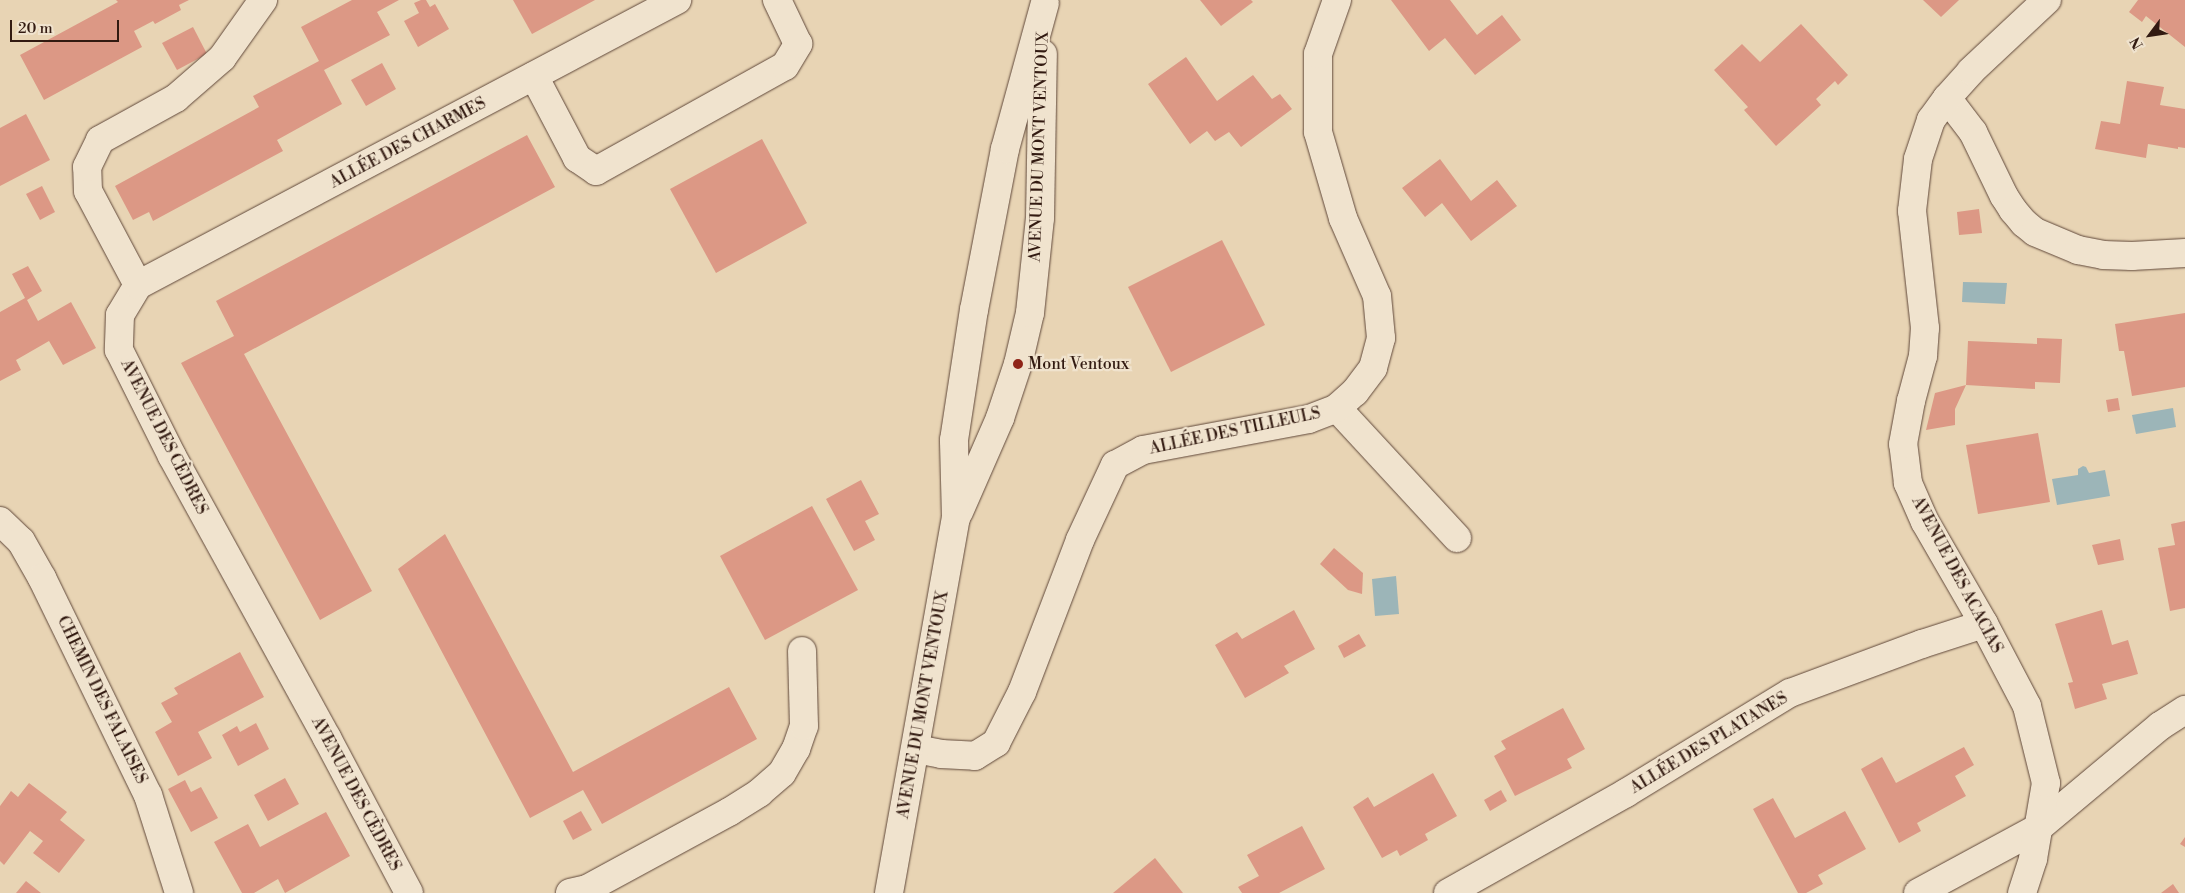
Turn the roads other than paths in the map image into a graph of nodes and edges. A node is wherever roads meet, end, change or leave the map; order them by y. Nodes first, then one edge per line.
1 (262, 0) edge
2 (677, 0) edge
3 (777, 0) edge
4 (1338, 0) edge
5 (2047, 0) edge
6 (1045, 1) edge
7 (534, 76) junction
8 (1947, 98) junction
9 (2185, 253) edge
10 (138, 285) junction
11 (1338, 408) junction
12 (956, 518) junction
13 (0, 521) edge
14 (1457, 538) dead end
15 (1984, 624) junction
16 (802, 651) dead end
17 (2185, 710) edge
18 (916, 749) junction
19 (2038, 828) junction
20 (178, 893) edge
21 (409, 893) edge
22 (570, 893) edge
23 (889, 893) edge
24 (1448, 893) edge
25 (1918, 893) edge
26 (2022, 893) edge

1 - 10 street
2 - 7 street, ALLÉE DES CHARMES
3 - 7 street
4 - 11 street, ALLÉE DES TILLEULS
5 - 8 street, AVENUE DES ACACIAS
6 - 12 street, AVENUE DU MONT VENTOUX
6 - 12 street, AVENUE DU MONT VENTOUX
7 - 10 street, ALLÉE DES CHARMES
8 - 9 street
8 - 15 street, AVENUE DES ACACIAS
10 - 21 street, AVENUE DES CÈDRES
11 - 14 street
11 - 18 street, ALLÉE DES TILLEULS
12 - 18 street, AVENUE DU MONT VENTOUX
13 - 20 street, CHEMIN DES FALAISES
15 - 19 street, AVENUE DES ACACIAS
15 - 24 street, ALLÉE DES PLATANES
16 - 22 street
17 - 19 street
18 - 23 street, AVENUE DU MONT VENTOUX
19 - 25 street
19 - 26 street, AVENUE DES ACACIAS

